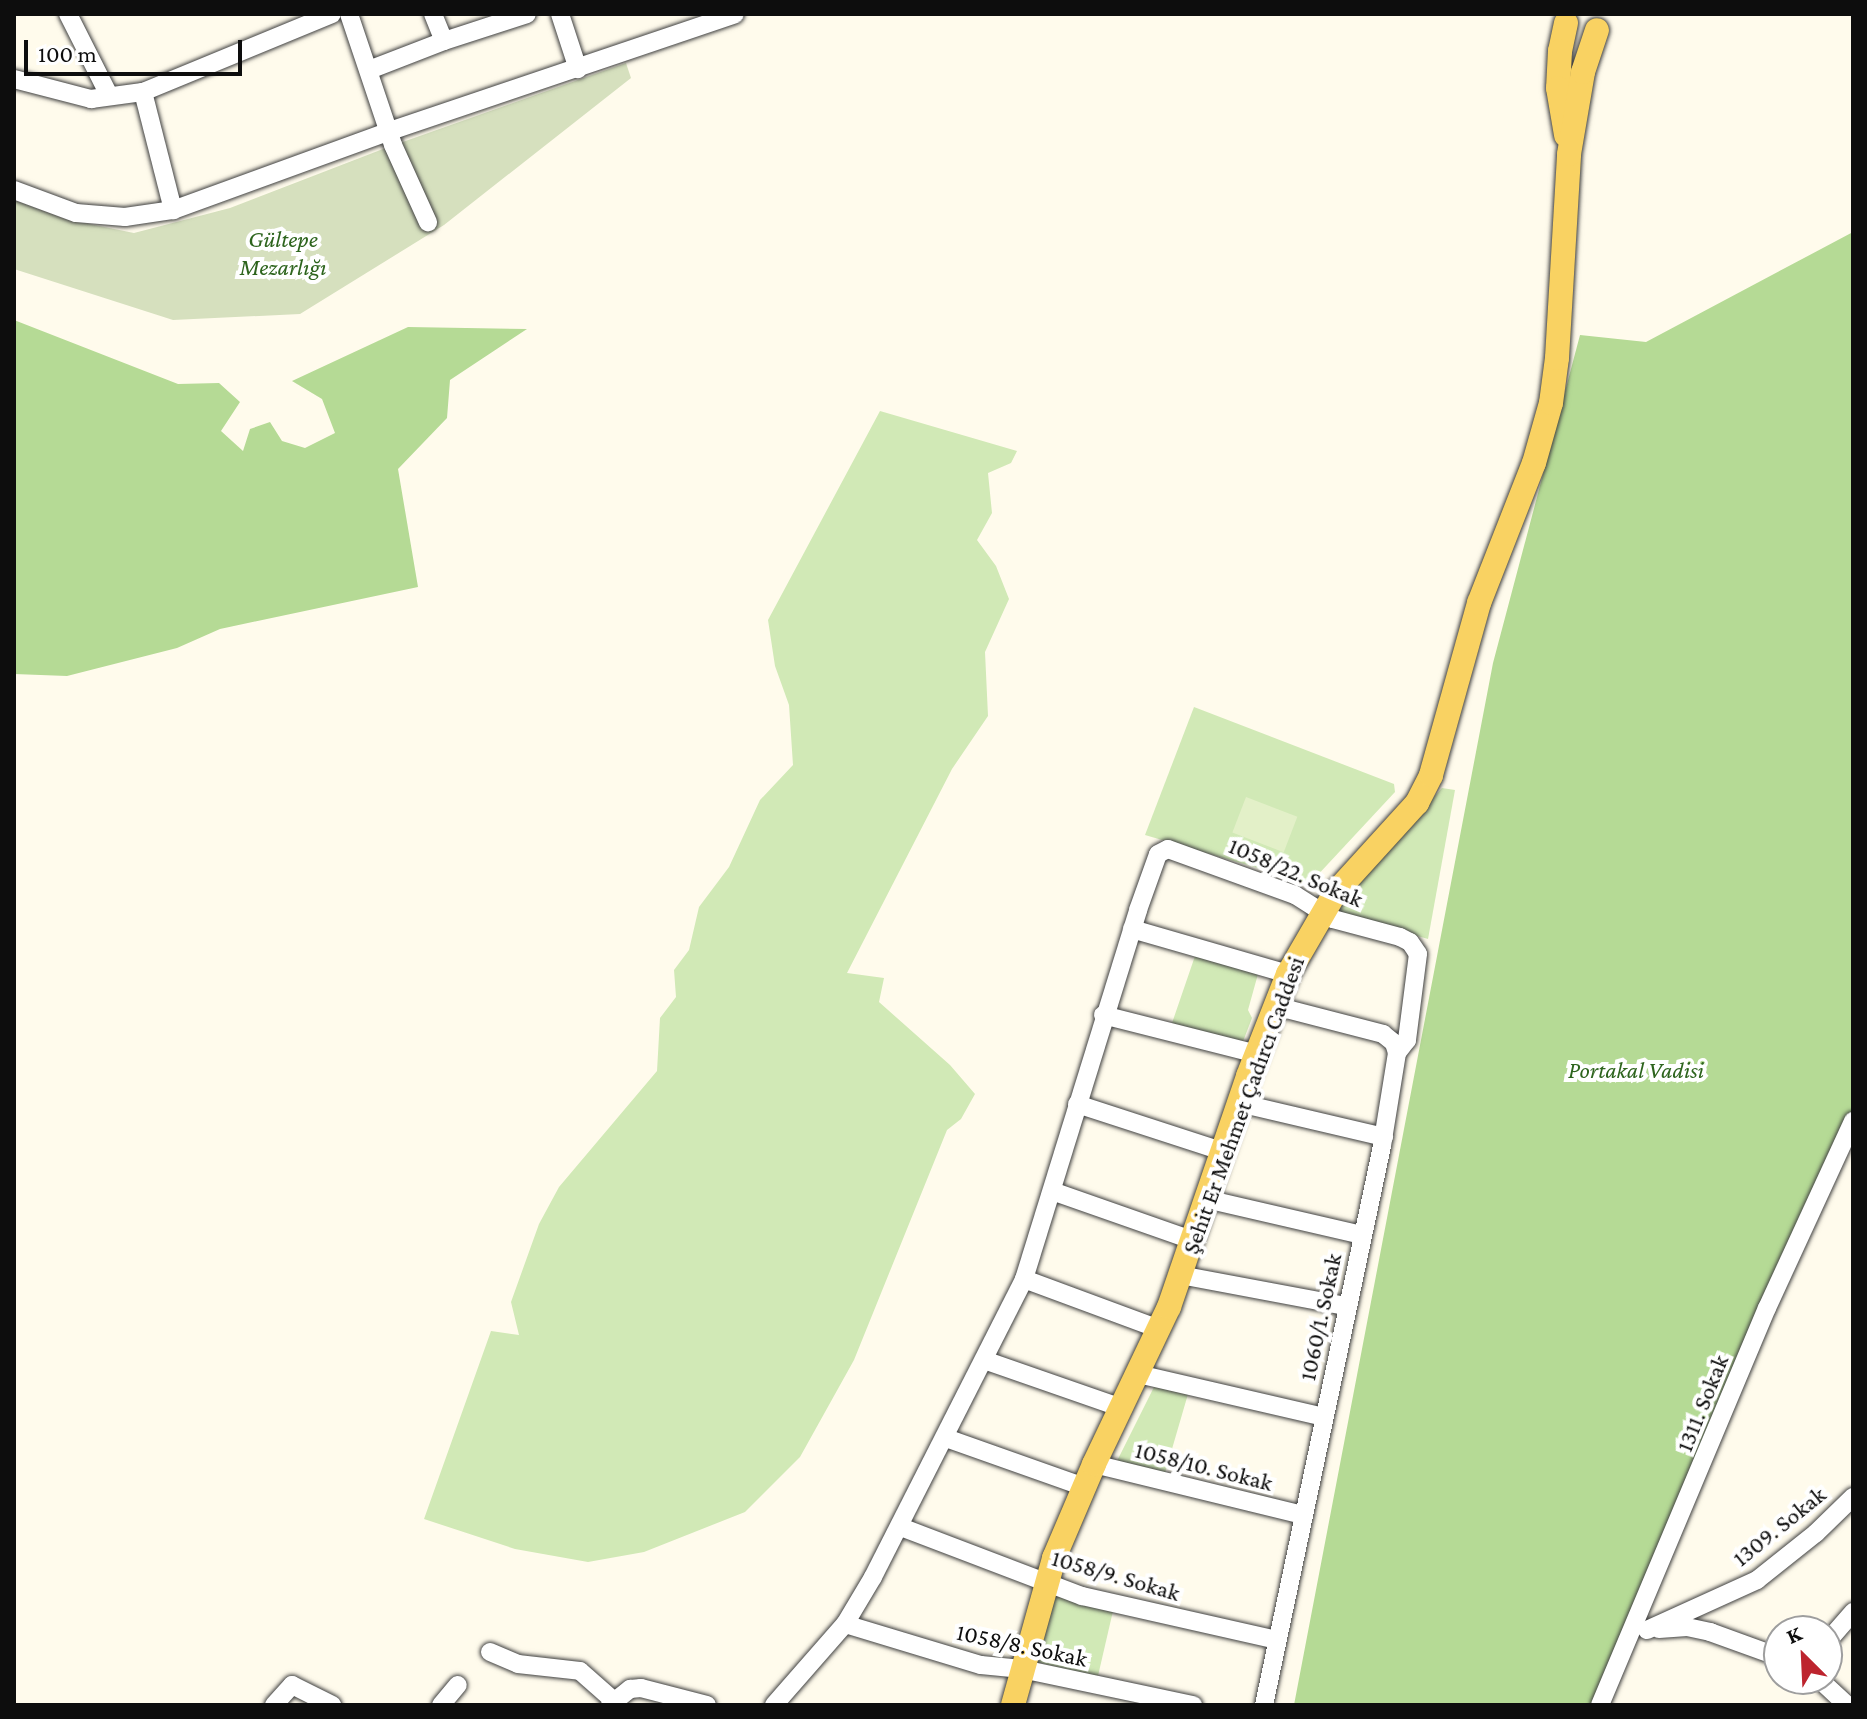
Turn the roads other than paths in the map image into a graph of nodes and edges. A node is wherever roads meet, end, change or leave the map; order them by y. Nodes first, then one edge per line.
1 (68, 14) edge
2 (332, 14) edge
3 (349, 14) edge
4 (433, 14) edge
5 (527, 14) edge
6 (560, 14) edge
7 (735, 14) edge
8 (1561, 17) edge
9 (1604, 22) edge
10 (444, 41) junction
11 (578, 69) junction
12 (369, 70) junction
13 (14, 79) edge
14 (143, 92) junction
15 (109, 95) junction
16 (390, 131) junction
17 (1569, 154) junction
18 (14, 190) edge
19 (173, 210) junction
20 (428, 222) dead end
21 (1323, 910) junction
22 (1132, 929) junction
23 (1410, 942) joint
24 (1288, 974) junction
25 (1275, 1006) junction
26 (1103, 1015) junction
27 (1397, 1053) junction
28 (1257, 1054) junction
29 (1239, 1103) junction
30 (1077, 1104) junction
31 (1853, 1121) edge
32 (1384, 1137) junction
33 (1222, 1151) junction
34 (1052, 1191) junction
35 (1206, 1199) junction
36 (1362, 1235) junction
37 (1192, 1240) junction
38 (1180, 1275) junction
39 (1024, 1279) junction
40 (1346, 1306) junction
41 (1159, 1329) junction
42 (984, 1360) junction
43 (1138, 1374) junction
44 (1122, 1408) junction
45 (1324, 1417) junction
46 (946, 1438) junction
47 (1094, 1464) junction
48 (1084, 1487) junction
49 (1853, 1497) edge
50 (1303, 1515) junction
51 (901, 1527) junction
52 (1045, 1582) junction
53 (845, 1624) junction
54 (1647, 1630) junction
55 (1277, 1640) junction
56 (1623, 1647) junction
57 (490, 1652) dead end
58 (1763, 1652) edge
59 (1022, 1669) junction
60 (458, 1685) dead end
61 (612, 1703) edge
62 (274, 1705) edge
63 (332, 1705) edge
64 (441, 1705) edge
65 (707, 1705) edge
66 (774, 1705) edge
67 (1013, 1705) edge
68 (1193, 1705) edge
69 (1264, 1705) edge
70 (1600, 1705) edge

1 - 15 street
2 - 14 street
3 - 12 street
4 - 10 street
5 - 10 street
6 - 11 street
7 - 11 street
8 - 9 main road
8 - 17 main road, Şehit Er Mehmet Çadırcı Caddesi
9 - 17 main road, Şehit Er Mehmet Çadırcı Caddesi
10 - 12 street
11 - 16 street
12 - 16 street
13 - 15 street
14 - 15 street
14 - 19 street
16 - 19 street
16 - 20 street
17 - 21 main road, Şehit Er Mehmet Çadırcı Caddesi
18 - 19 street
21 - 22 street, 1058/22. Sokak
21 - 23 street, 1058/22. Sokak
21 - 24 main road, Şehit Er Mehmet Çadırcı Caddesi
22 - 24 street
22 - 26 street
23 - 27 street, 1060/1. Sokak
24 - 25 main road, Şehit Er Mehmet Çadırcı Caddesi
25 - 27 street
25 - 28 main road, Şehit Er Mehmet Çadırcı Caddesi
26 - 28 street
26 - 30 street
27 - 32 street, 1060/1. Sokak
28 - 29 main road, Şehit Er Mehmet Çadırcı Caddesi
29 - 32 street
29 - 33 main road, Şehit Er Mehmet Çadırcı Caddesi
30 - 33 street
30 - 34 street
31 - 56 street, 1311. Sokak
32 - 36 street, 1060/1. Sokak
33 - 35 main road, Şehit Er Mehmet Çadırcı Caddesi
34 - 37 street
34 - 39 street
35 - 36 street
35 - 37 main road, Şehit Er Mehmet Çadırcı Caddesi
36 - 40 street, 1060/1. Sokak
37 - 38 main road, Şehit Er Mehmet Çadırcı Caddesi
38 - 40 street
38 - 41 main road, Şehit Er Mehmet Çadırcı Caddesi
39 - 41 street
39 - 42 street
40 - 45 street, 1060/1. Sokak
41 - 43 main road, Şehit Er Mehmet Çadırcı Caddesi
42 - 44 street
42 - 46 street
43 - 44 main road, Şehit Er Mehmet Çadırcı Caddesi
43 - 45 street
44 - 47 main road, Şehit Er Mehmet Çadırcı Caddesi
45 - 50 street, 1060/1. Sokak
46 - 48 street
46 - 51 street
47 - 48 main road, Şehit Er Mehmet Çadırcı Caddesi
47 - 50 street, 1058/10. Sokak
48 - 52 main road, Şehit Er Mehmet Çadırcı Caddesi
49 - 54 street, 1309. Sokak
50 - 55 street, 1060/1. Sokak
51 - 52 street, 1058/9. Sokak
51 - 53 street
52 - 55 street, 1058/9. Sokak
52 - 59 main road, Şehit Er Mehmet Çadırcı Caddesi
53 - 59 street, 1058/8. Sokak
53 - 66 street
54 - 56 street, 1309. Sokak
54 - 58 street
55 - 69 street, 1060/1. Sokak
56 - 70 street, 1311. Sokak
57 - 61 street
59 - 67 main road, Şehit Er Mehmet Çadırcı Caddesi
59 - 68 street, 1058/8. Sokak
60 - 64 street
61 - 65 street
62 - 63 street

